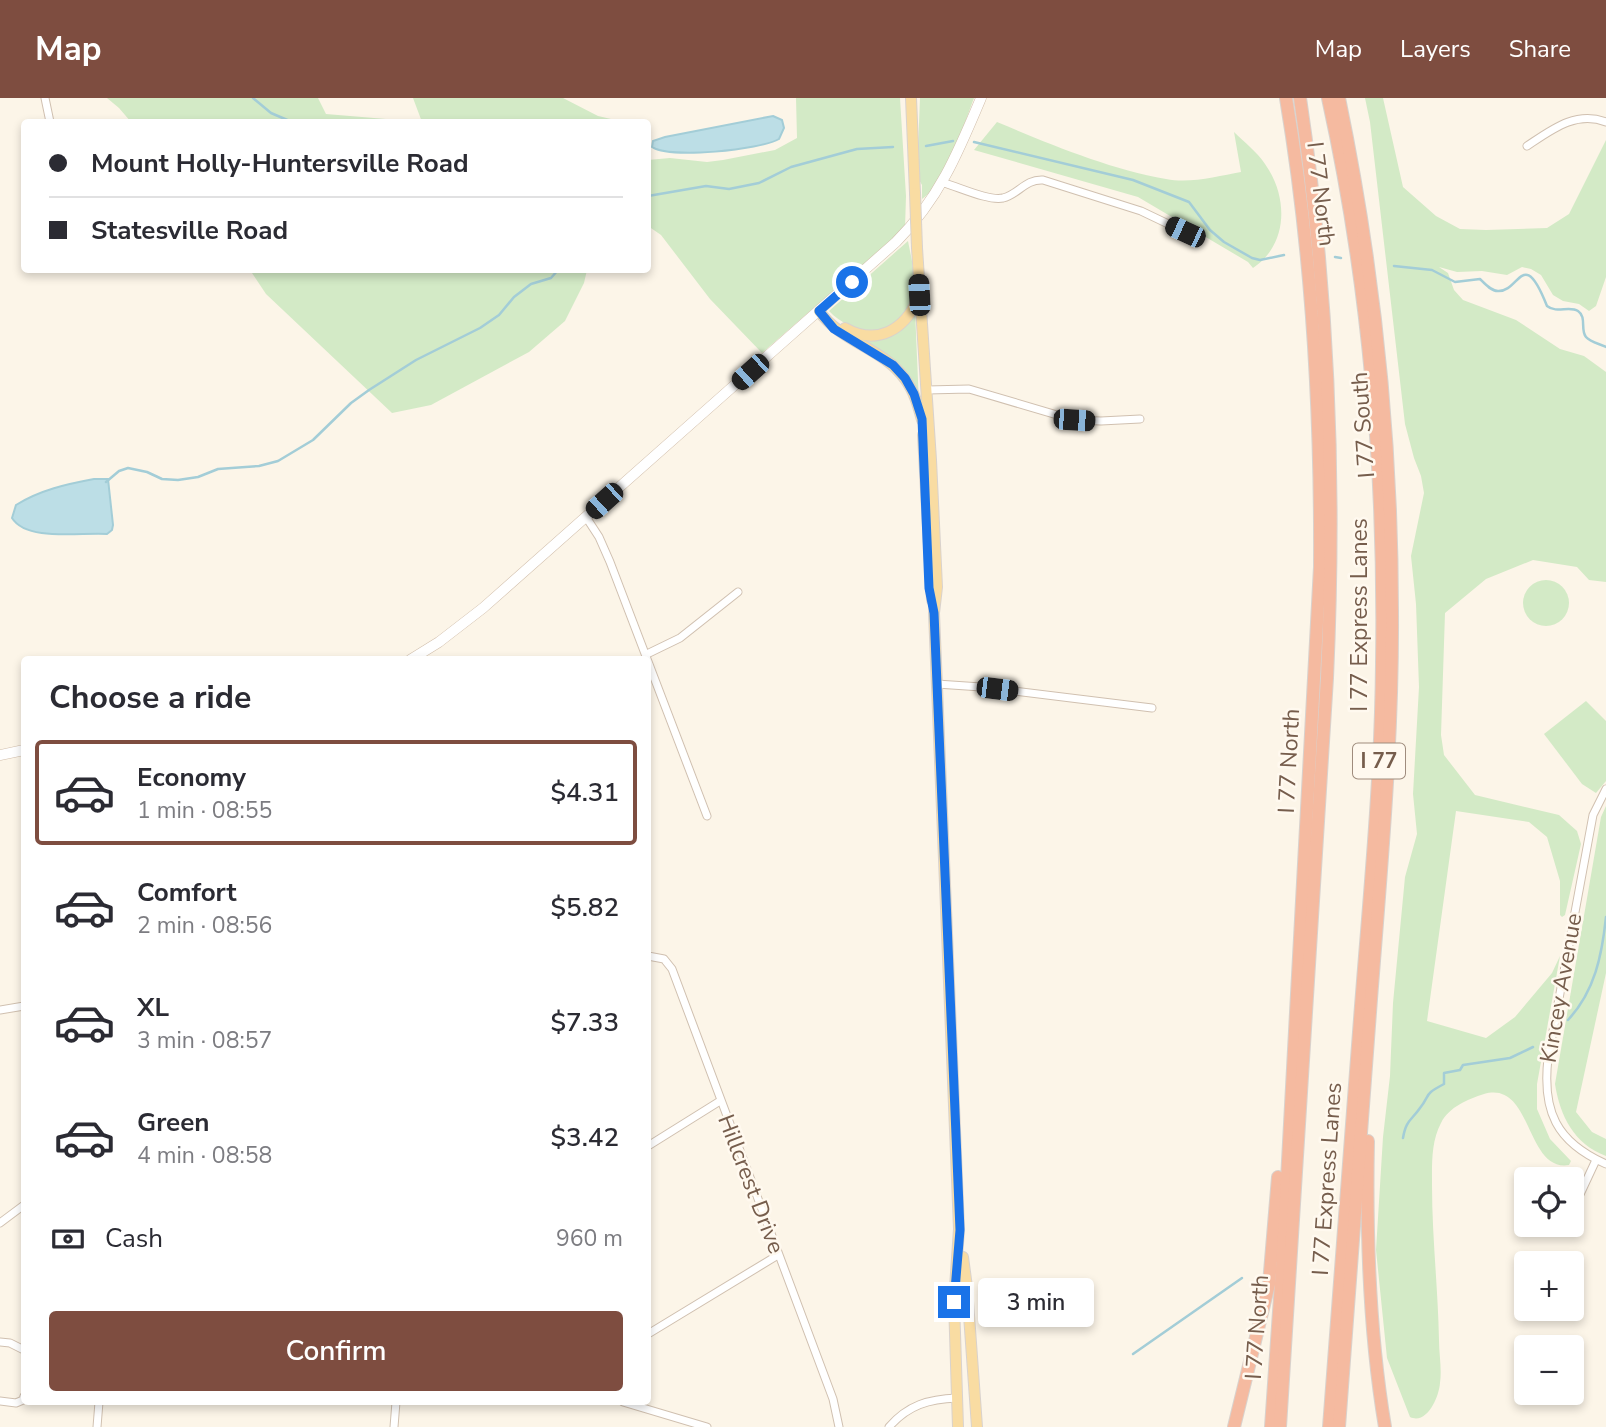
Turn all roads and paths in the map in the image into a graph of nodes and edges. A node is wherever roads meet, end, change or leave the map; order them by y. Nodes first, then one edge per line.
1 (45, 98) edge
2 (911, 98) edge
3 (917, 98) edge
4 (981, 98) edge
5 (1286, 98) edge
6 (1300, 98) edge
7 (1328, 98) edge
8 (1339, 98) edge
9 (49, 119) edge
10 (1606, 122) edge
11 (913, 140) junction
12 (1527, 146) dead end
13 (943, 183) junction
14 (1185, 232) dead end
15 (919, 295) junction
16 (819, 311) junction
17 (922, 341) junction
18 (927, 390) junction
19 (922, 419) junction
20 (1140, 419) dead end
21 (586, 517) junction
22 (738, 592) dead end
23 (934, 613) junction
24 (647, 654) joint
25 (416, 656) edge
26 (651, 665) edge
27 (937, 684) junction
28 (1152, 708) dead end
29 (21, 752) edge
30 (0, 755) edge
31 (1606, 789) edge
32 (707, 816) dead end
33 (651, 957) edge
34 (21, 1006) edge
35 (1370, 1008) junction
36 (0, 1010) edge
37 (1291, 1094) junction
38 (720, 1101) junction
39 (651, 1144) edge
40 (1596, 1160) junction
41 (1606, 1164) edge
42 (1584, 1186) edge
43 (21, 1207) edge
44 (0, 1223) edge
45 (960, 1237) junction
46 (778, 1255) junction
47 (651, 1332) edge
48 (0, 1342) edge
49 (21, 1347) edge
50 (957, 1398) junction
51 (0, 1401) edge
52 (21, 1401) edge
53 (99, 1405) edge
54 (396, 1405) edge
55 (634, 1405) edge
56 (97, 1427) edge
57 (394, 1427) edge
58 (707, 1427) edge
59 (839, 1427) edge
60 (889, 1427) edge
61 (958, 1427) edge
62 (977, 1427) edge
63 (1234, 1427) edge
64 (1270, 1427) edge
65 (1280, 1427) edge
66 (1329, 1427) edge
67 (1339, 1427) edge
68 (1385, 1427) edge

1 - 9 street
2 - 11 main road
3 - 11 main road
4 - 13 main road
5 - 37 highway, I 77 North
6 - 65 highway, I 77 Express Lanes / I 77
7 - 66 highway, I 77 Express Lanes / I 77
8 - 35 highway, I 77 South / I 77
10 - 12 street
11 - 15 main road, bridge
13 - 14 street
13 - 16 main road
15 - 16 main road
15 - 17 main road
16 - 19 main road
16 - 21 main road
17 - 18 main road
17 - 19 main road
18 - 20 street
18 - 23 main road
19 - 23 main road
21 - 24 street
21 - 25 main road
22 - 24 street
23 - 27 main road
26 - 32 street
27 - 28 street
27 - 45 main road
29 - 30 main road
31 - 40 street, Kincey Avenue
33 - 38 street, Hillcrest Drive
34 - 36 street
35 - 67 highway, I 77
35 - 68 highway
37 - 63 highway
37 - 64 highway, I 77 North
38 - 39 street
38 - 46 street, Hillcrest Drive
40 - 41 street, Kincey Avenue
40 - 42 street
43 - 44 street
45 - 50 main road
45 - 62 main road
46 - 47 street
46 - 59 street, Hillcrest Drive
48 - 49 street
50 - 60 street
50 - 61 main road
51 - 52 street
53 - 56 street
54 - 57 street
55 - 58 street

